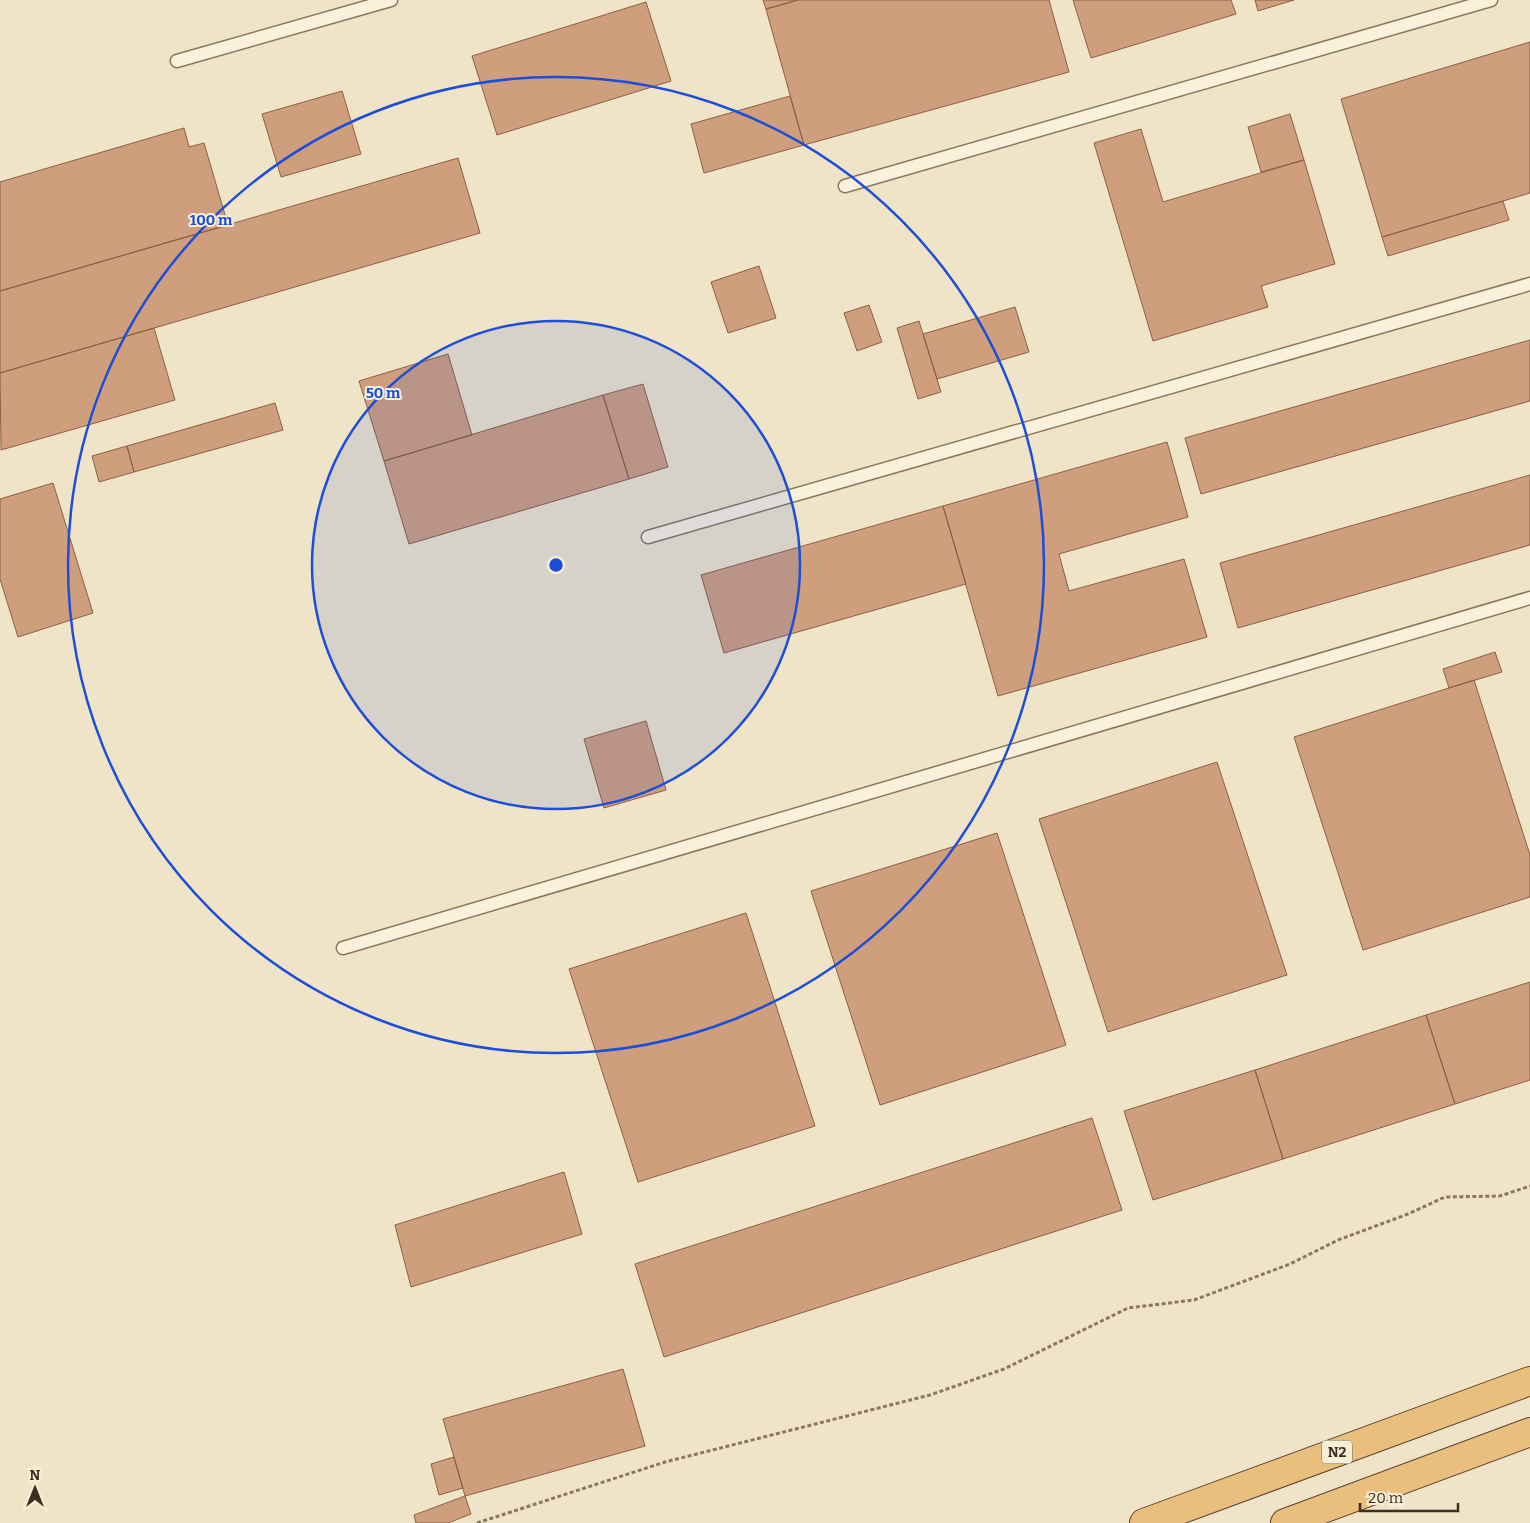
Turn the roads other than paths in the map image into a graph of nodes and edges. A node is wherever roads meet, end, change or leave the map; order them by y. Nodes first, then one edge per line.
1 (391, 0) edge
2 (1491, 0) edge
3 (177, 61) dead end
4 (845, 186) dead end
5 (1530, 284) edge
6 (648, 537) dead end
7 (1530, 598) edge
8 (343, 948) dead end
9 (1530, 1381) edge
10 (1530, 1432) edge
11 (1144, 1523) edge
12 (1285, 1523) edge

1 - 3 lane
2 - 4 lane
5 - 6 lane
7 - 8 lane
9 - 11 highway, N2
10 - 12 highway

